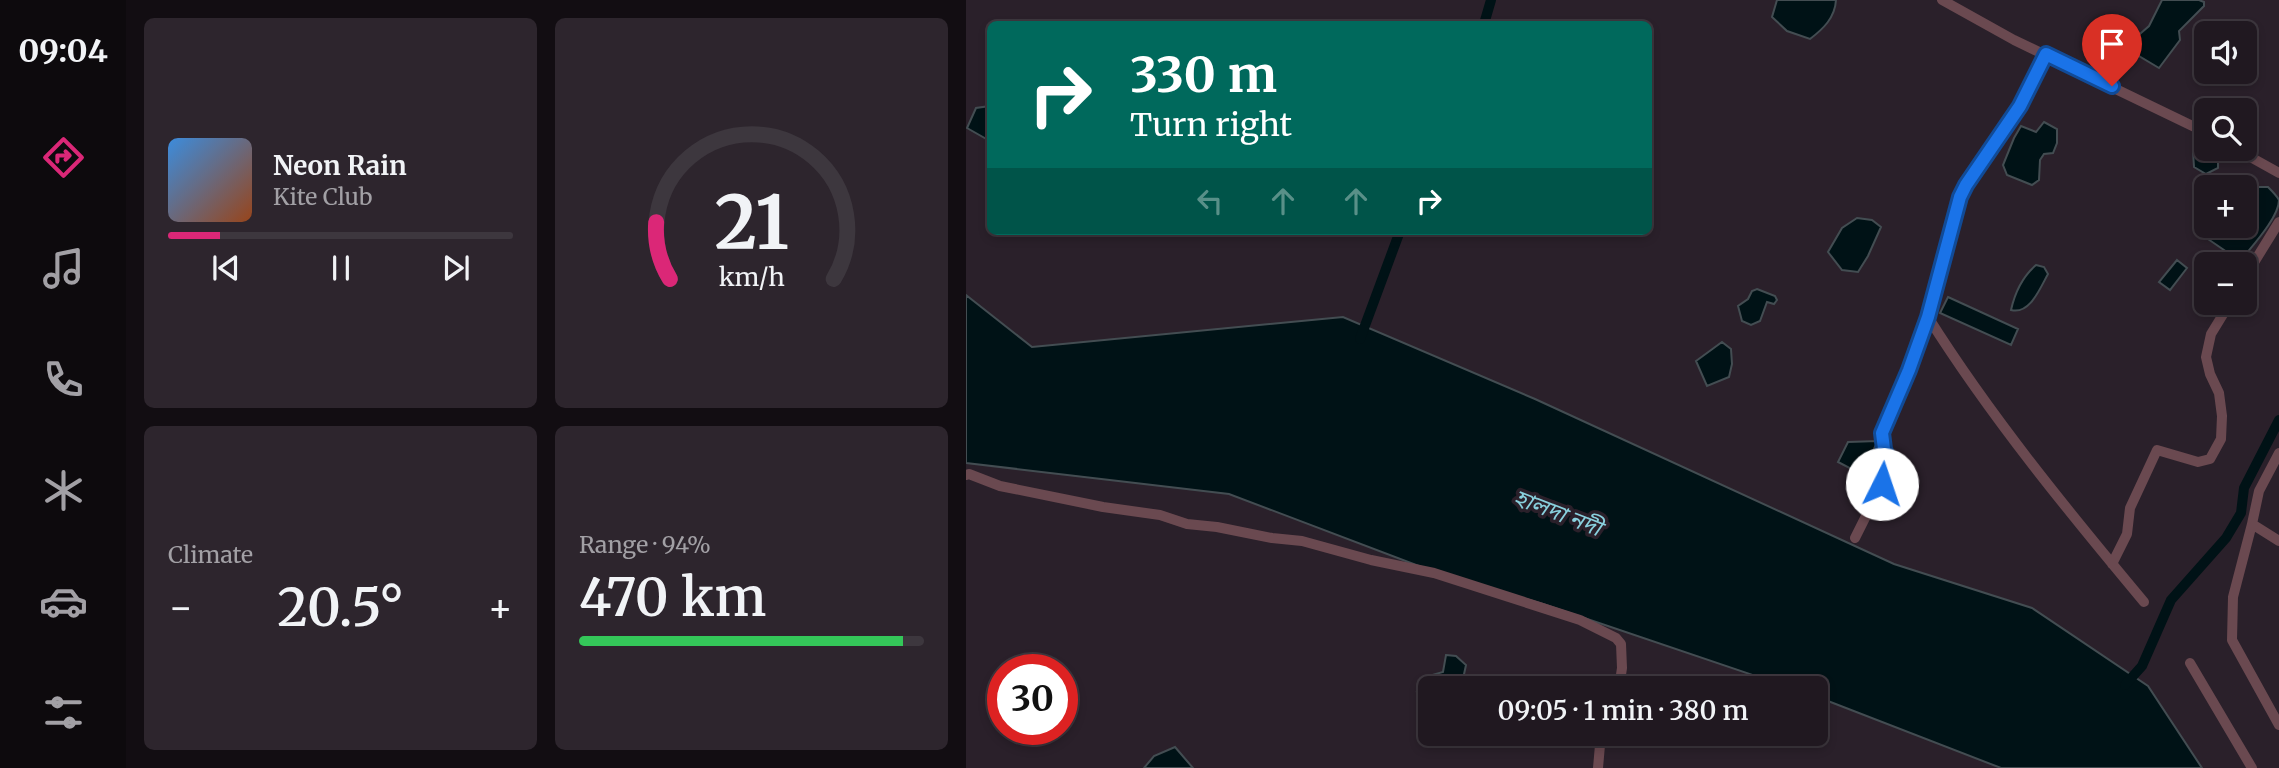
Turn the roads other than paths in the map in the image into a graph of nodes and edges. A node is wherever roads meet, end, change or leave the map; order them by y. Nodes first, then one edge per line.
1 (1942, 0) edge
2 (2046, 54) junction
3 (2194, 127) edge
4 (2257, 161) edge
5 (2279, 173) edge
6 (2279, 222) edge
7 (2257, 257) edge
8 (2223, 315) edge
9 (1928, 317) junction
10 (2279, 453) edge
11 (966, 475) edge
12 (2252, 524) junction
13 (1855, 538) dead end
14 (2279, 541) edge
15 (2112, 564) junction
16 (2144, 602) dead end
17 (2190, 663) dead end
18 (1621, 676) edge
19 (2279, 725) edge
20 (1600, 746) edge
21 (1598, 768) edge
22 (2252, 768) edge

1 - 2 street
2 - 3 street
2 - 9 street
4 - 5 street
6 - 7 street
8 - 15 street
9 - 13 street
9 - 15 street
10 - 12 street
11 - 18 street
12 - 14 street
12 - 19 street
15 - 16 street
17 - 22 street
20 - 21 street

